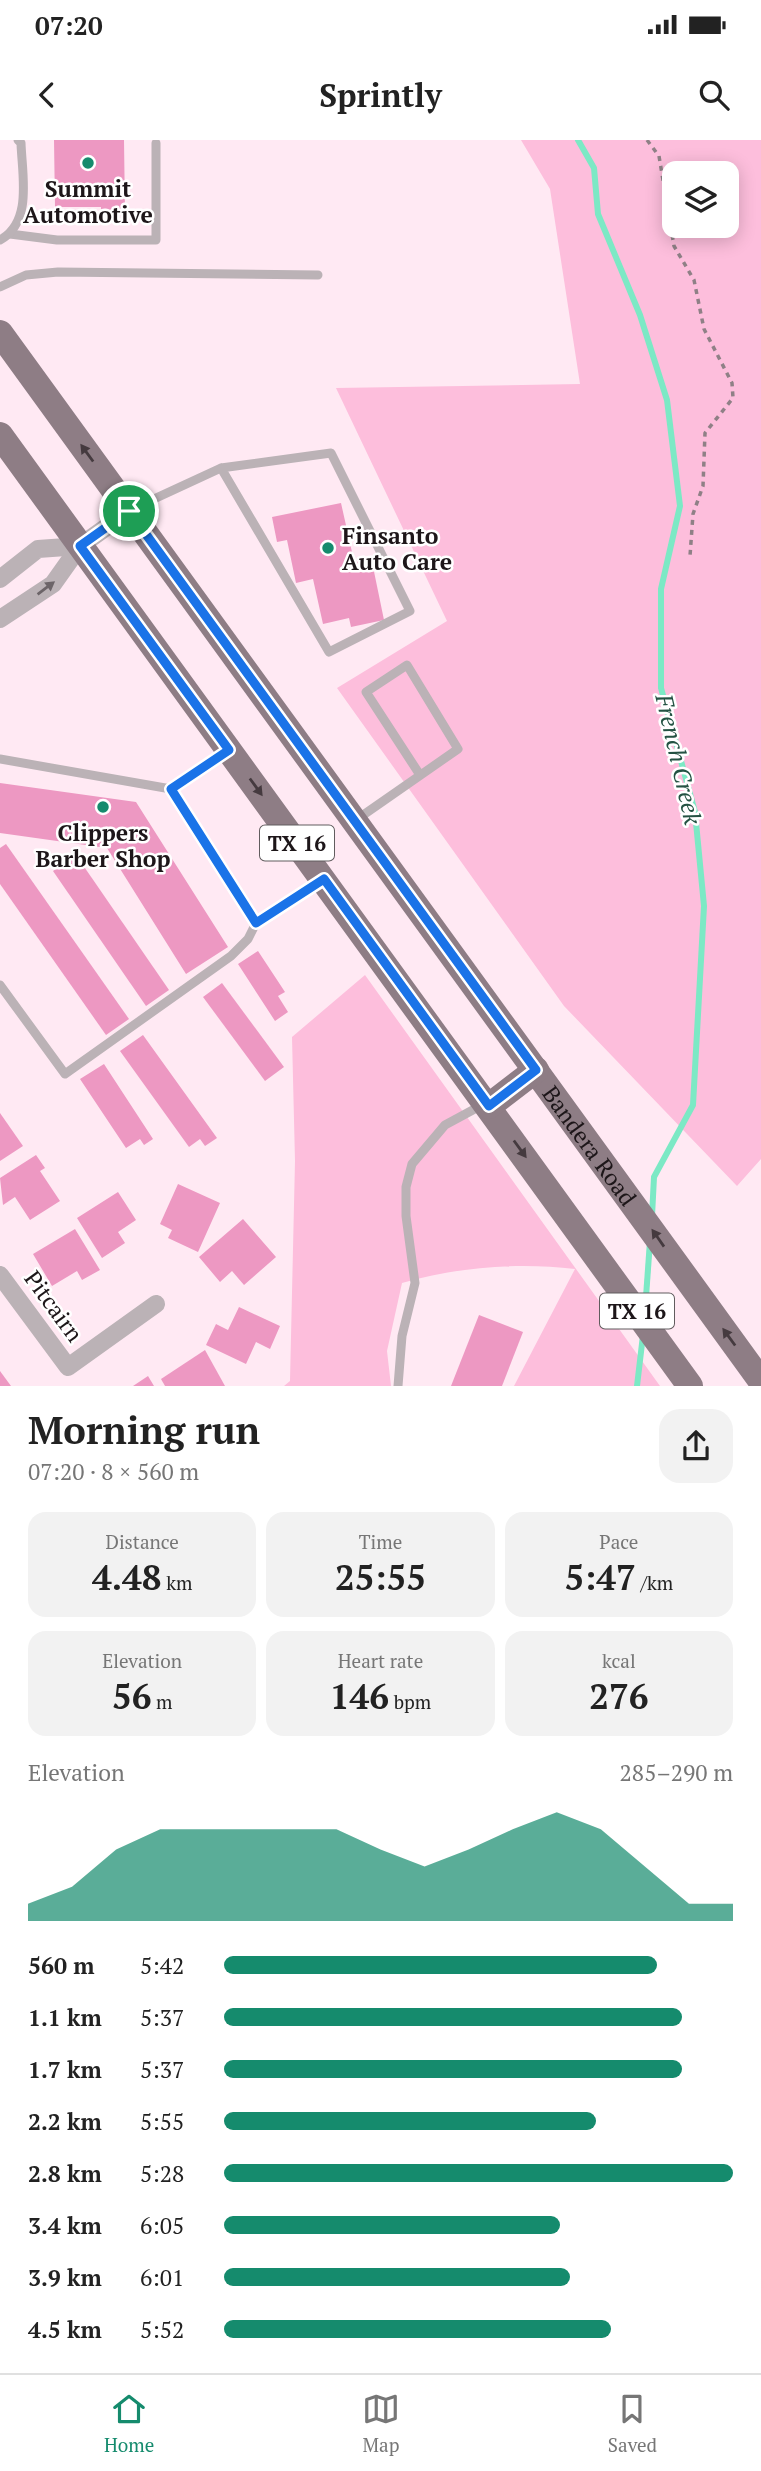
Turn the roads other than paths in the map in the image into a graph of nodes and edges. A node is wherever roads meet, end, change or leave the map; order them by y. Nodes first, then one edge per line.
1 (18, 140) edge
2 (156, 144) dead end
3 (10, 234) junction
4 (0, 240) edge
5 (318, 275) dead end
6 (0, 287) edge
7 (0, 333) edge
8 (0, 435) edge
9 (221, 468) junction
10 (129, 511) junction
11 (80, 546) junction
12 (0, 579) edge
13 (0, 619) edge
14 (229, 750) junction
15 (0, 759) edge
16 (420, 775) junction
17 (171, 789) junction
18 (354, 821) junction
19 (324, 879) junction
20 (256, 923) junction
21 (0, 985) edge
22 (536, 1070) junction
23 (488, 1104) junction
24 (0, 1275) edge
25 (156, 1304) dead end
26 (685, 1378) edge
27 (761, 1381) edge
28 (398, 1386) edge

1 - 3 lane
2 - 3 lane
3 - 4 lane
5 - 6 lane
10 -> 7 main road, Bandera Road / TX 16
8 - 11 main road, TX 16
9 - 9 lane
9 - 10 lane
10 - 11 street
10 - 18 main road, Bandera Road / TX 16
11 - 12 street
13 -> 11 street
11 - 14 main road, TX 16
14 - 17 lane
14 -> 19 main road, TX 16
15 - 17 lane
16 - 16 lane
16 - 18 lane
17 - 20 lane
18 - 22 main road, Bandera Road / TX 16
19 - 20 lane
19 - 23 main road, TX 16
20 - 21 lane
22 - 23 main road
27 -> 22 main road, Bandera Road / TX 16
23 -> 26 main road, TX 16
23 - 28 lane
24 - 25 street, Pitcairn

